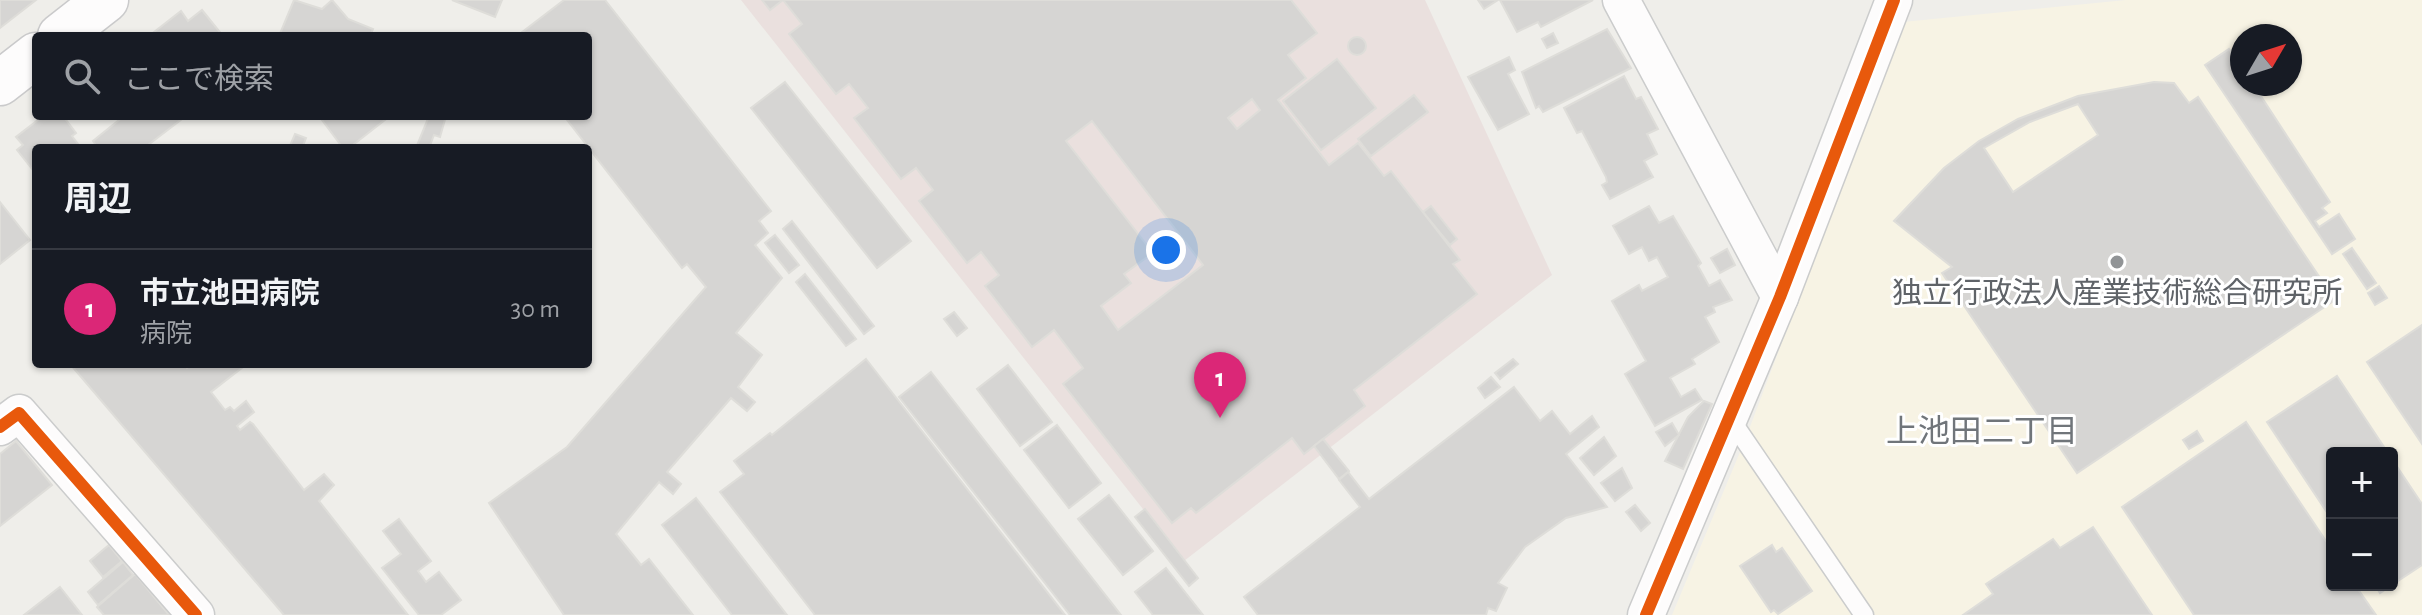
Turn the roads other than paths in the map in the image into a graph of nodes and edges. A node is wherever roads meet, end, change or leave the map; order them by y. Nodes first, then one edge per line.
1 (106, 0) edge
2 (1621, 0) edge
3 (1894, 0) edge
4 (65, 32) edge
5 (32, 58) edge
6 (0, 83) edge
7 (1780, 297) junction
8 (1729, 417) junction
9 (0, 427) edge
10 (196, 615) edge
11 (1646, 615) edge
12 (1864, 615) edge

1 - 4 street
2 - 7 street
3 - 7 street
5 - 6 street
7 - 8 street
8 - 11 street
8 - 12 lane
9 - 10 street

